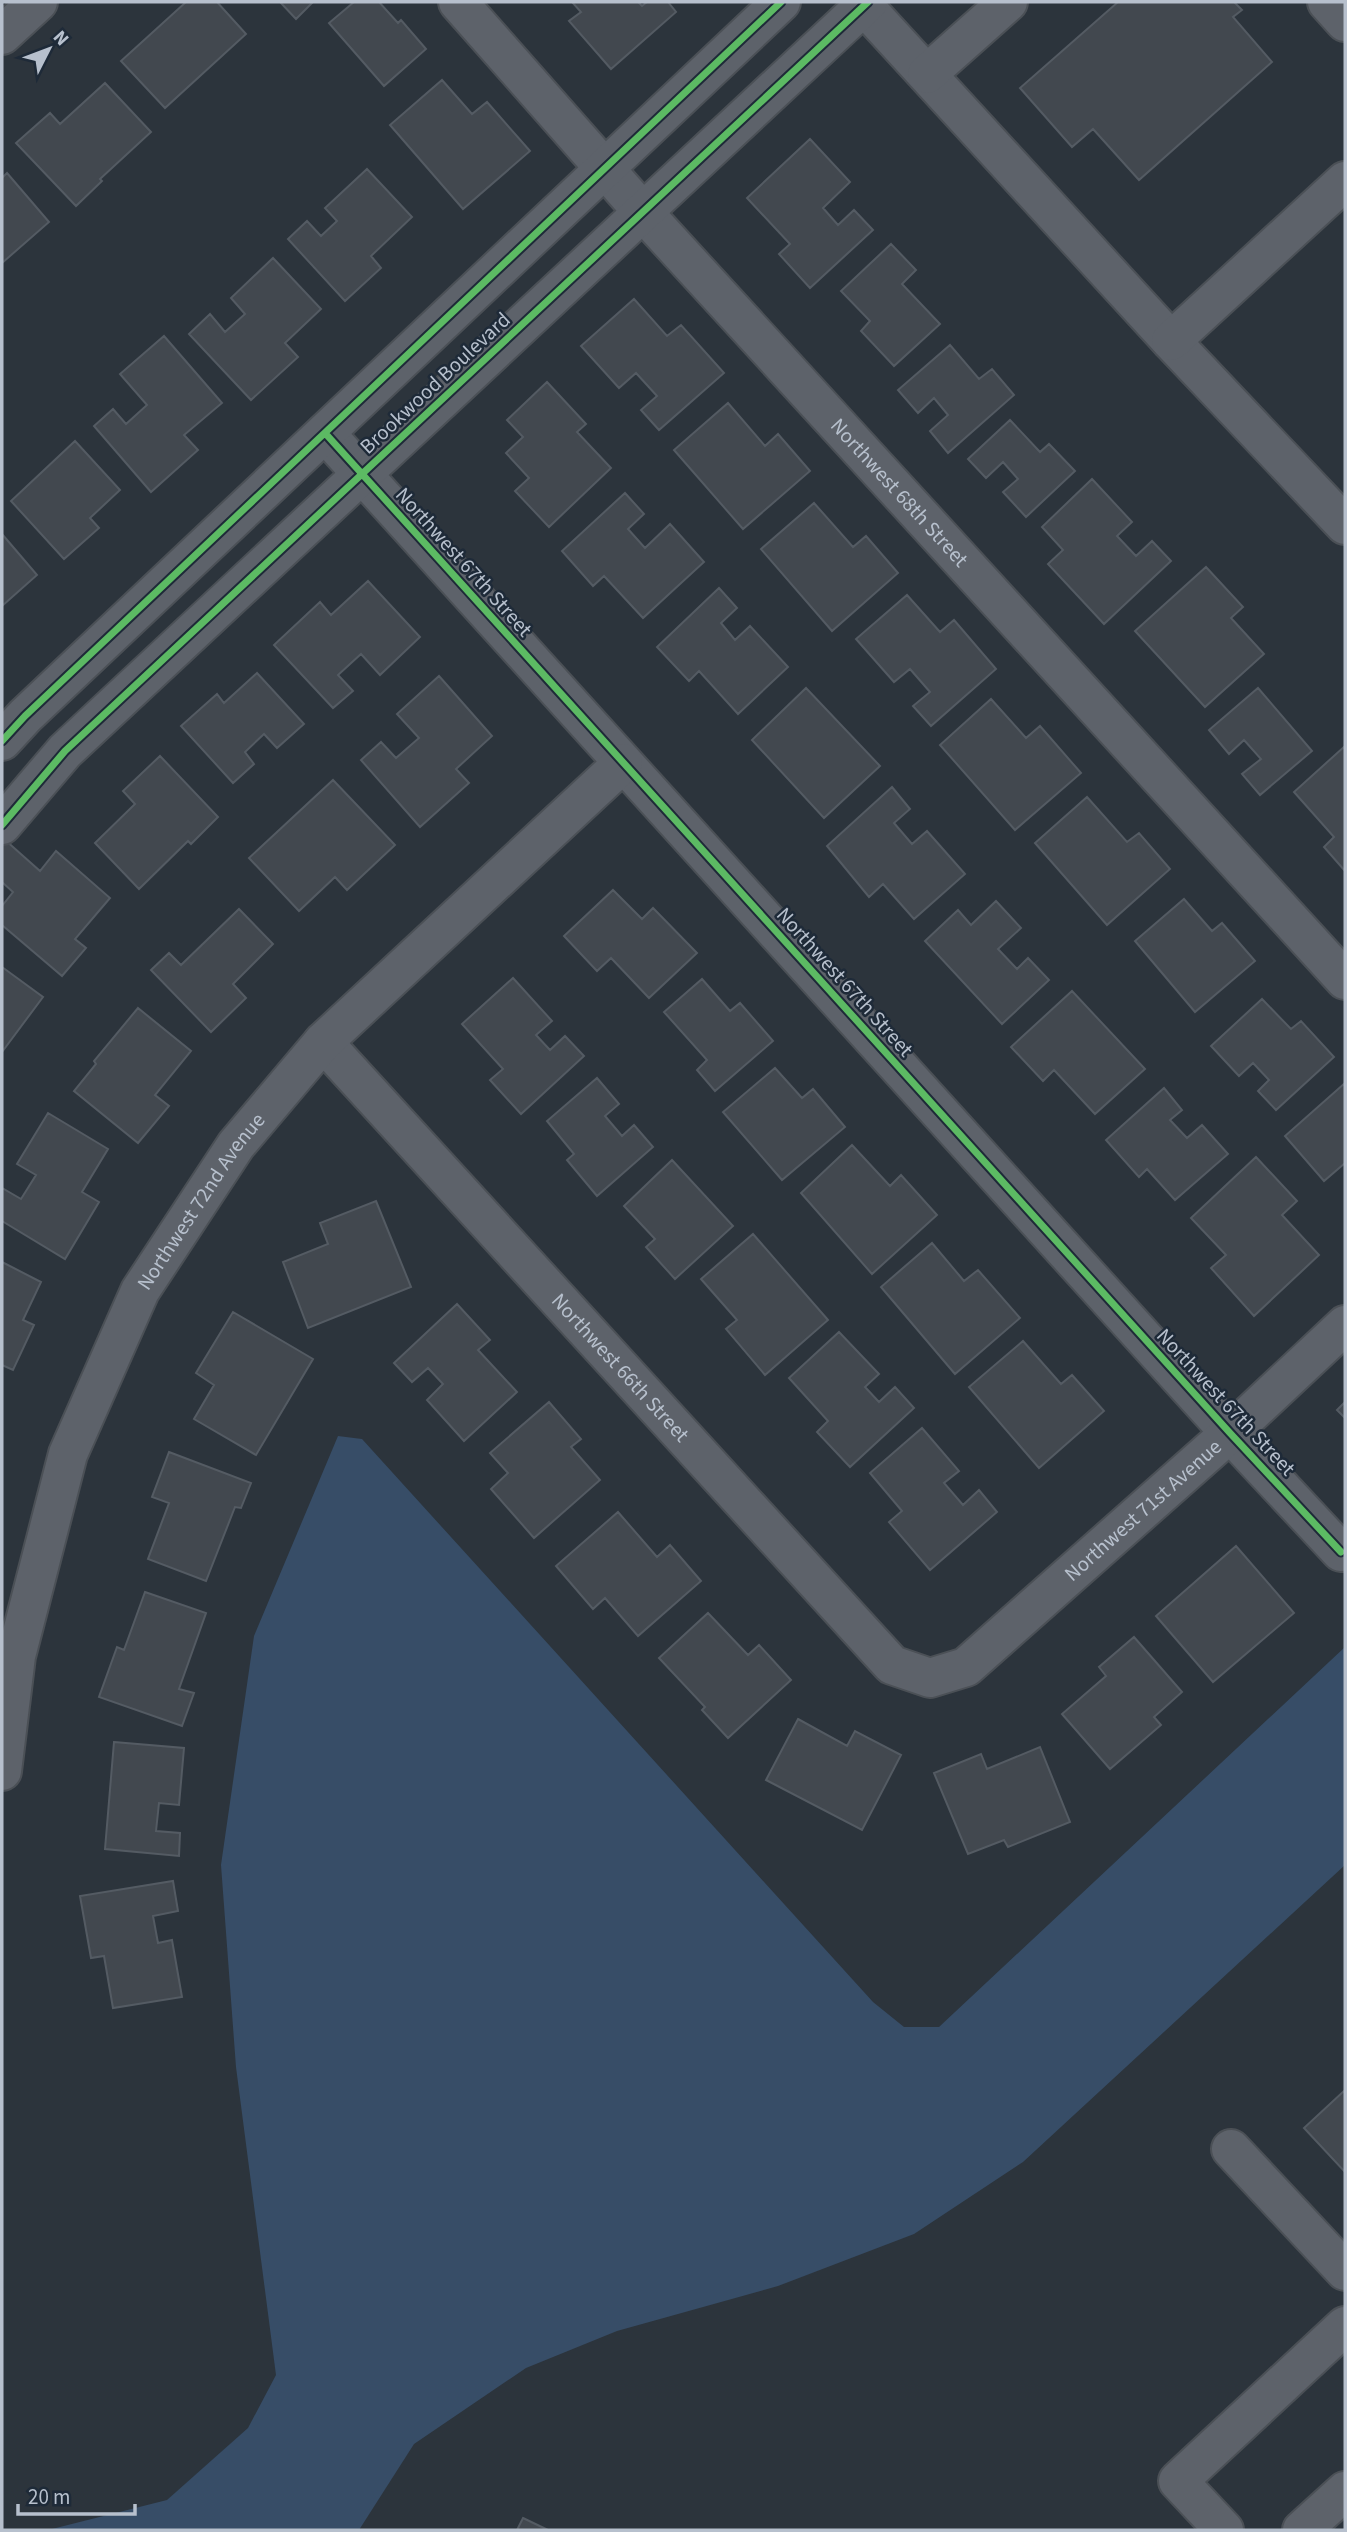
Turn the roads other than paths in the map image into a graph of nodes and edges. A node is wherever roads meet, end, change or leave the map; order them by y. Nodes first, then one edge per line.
1 (38, 2) edge
2 (458, 2) edge
3 (781, 2) edge
4 (1007, 2) edge
5 (1327, 2) edge
6 (866, 4) edge
7 (1345, 22) edge
8 (2, 36) edge
9 (927, 74) junction
10 (604, 169) junction
11 (1345, 181) edge
12 (642, 211) junction
13 (1171, 341) junction
14 (325, 433) junction
15 (363, 475) junction
16 (1345, 525) edge
17 (2, 741) edge
18 (623, 763) junction
19 (2, 825) edge
20 (1345, 980) edge
21 (323, 1042) junction
22 (1345, 1325) edge
23 (1230, 1433) junction
24 (1341, 1552) dead end
25 (930, 1678) joint
26 (2, 1771) edge
27 (1231, 2149) dead end
28 (1345, 2271) edge
29 (1345, 2326) edge
30 (1345, 2491) edge
31 (1224, 2530) edge
32 (1302, 2530) edge

1 - 8 street
2 - 10 street, Northwest 68th Street
3 - 10 street, Brookwood Boulevard
4 - 9 street
5 - 7 street
6 - 9 street
6 - 12 street, Brookwood Boulevard
9 - 13 street
10 - 12 street, Northwest 68th Street
10 - 14 street, Brookwood Boulevard
11 - 13 street
12 - 15 street, Brookwood Boulevard
12 - 20 street, Northwest 68th Street
13 - 16 street
14 - 15 street, Northwest 67th Street
14 - 17 street, Brookwood Boulevard
15 - 18 street, Northwest 67th Street
15 - 19 street, Brookwood Boulevard
18 - 21 street, Northwest 72nd Avenue
18 - 23 street, Northwest 67th Street
21 - 25 street, Northwest 66th Street
21 - 26 street, Northwest 72nd Avenue
22 - 23 street, Northwest 71st Avenue
23 - 24 street, Northwest 67th Street
23 - 25 street, Northwest 71st Avenue
27 - 28 street
29 - 31 street
30 - 32 street

